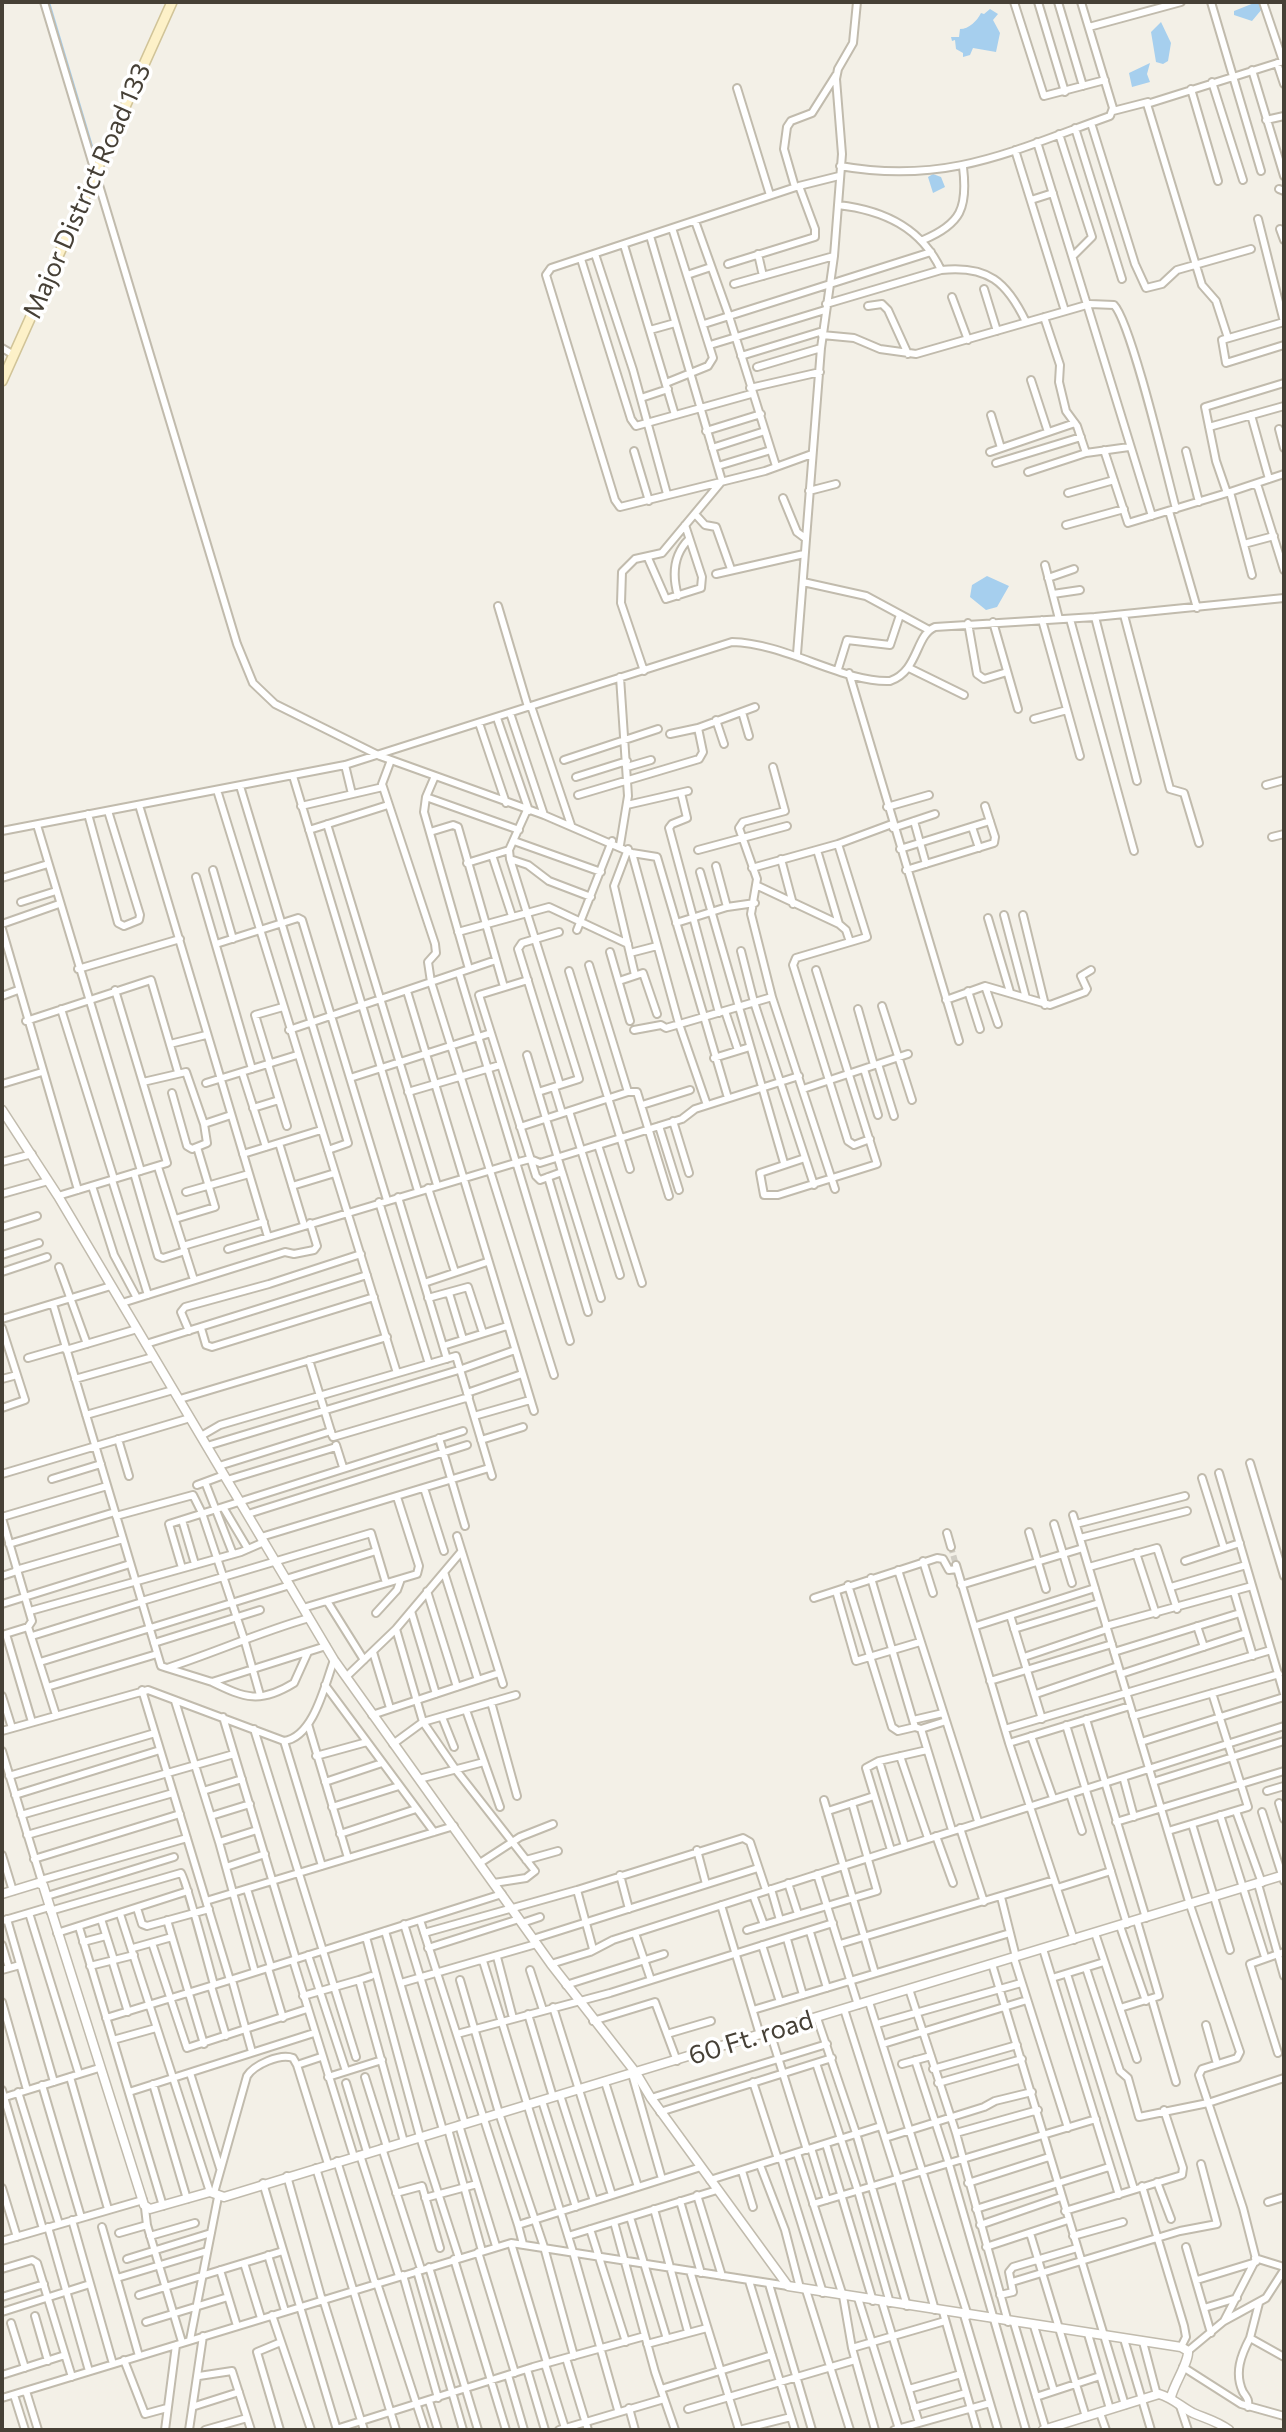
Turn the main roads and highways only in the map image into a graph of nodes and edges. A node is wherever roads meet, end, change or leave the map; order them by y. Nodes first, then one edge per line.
1 (172, 2) edge
2 (2, 381) edge

1 - 2 main road, Major District Road 133

